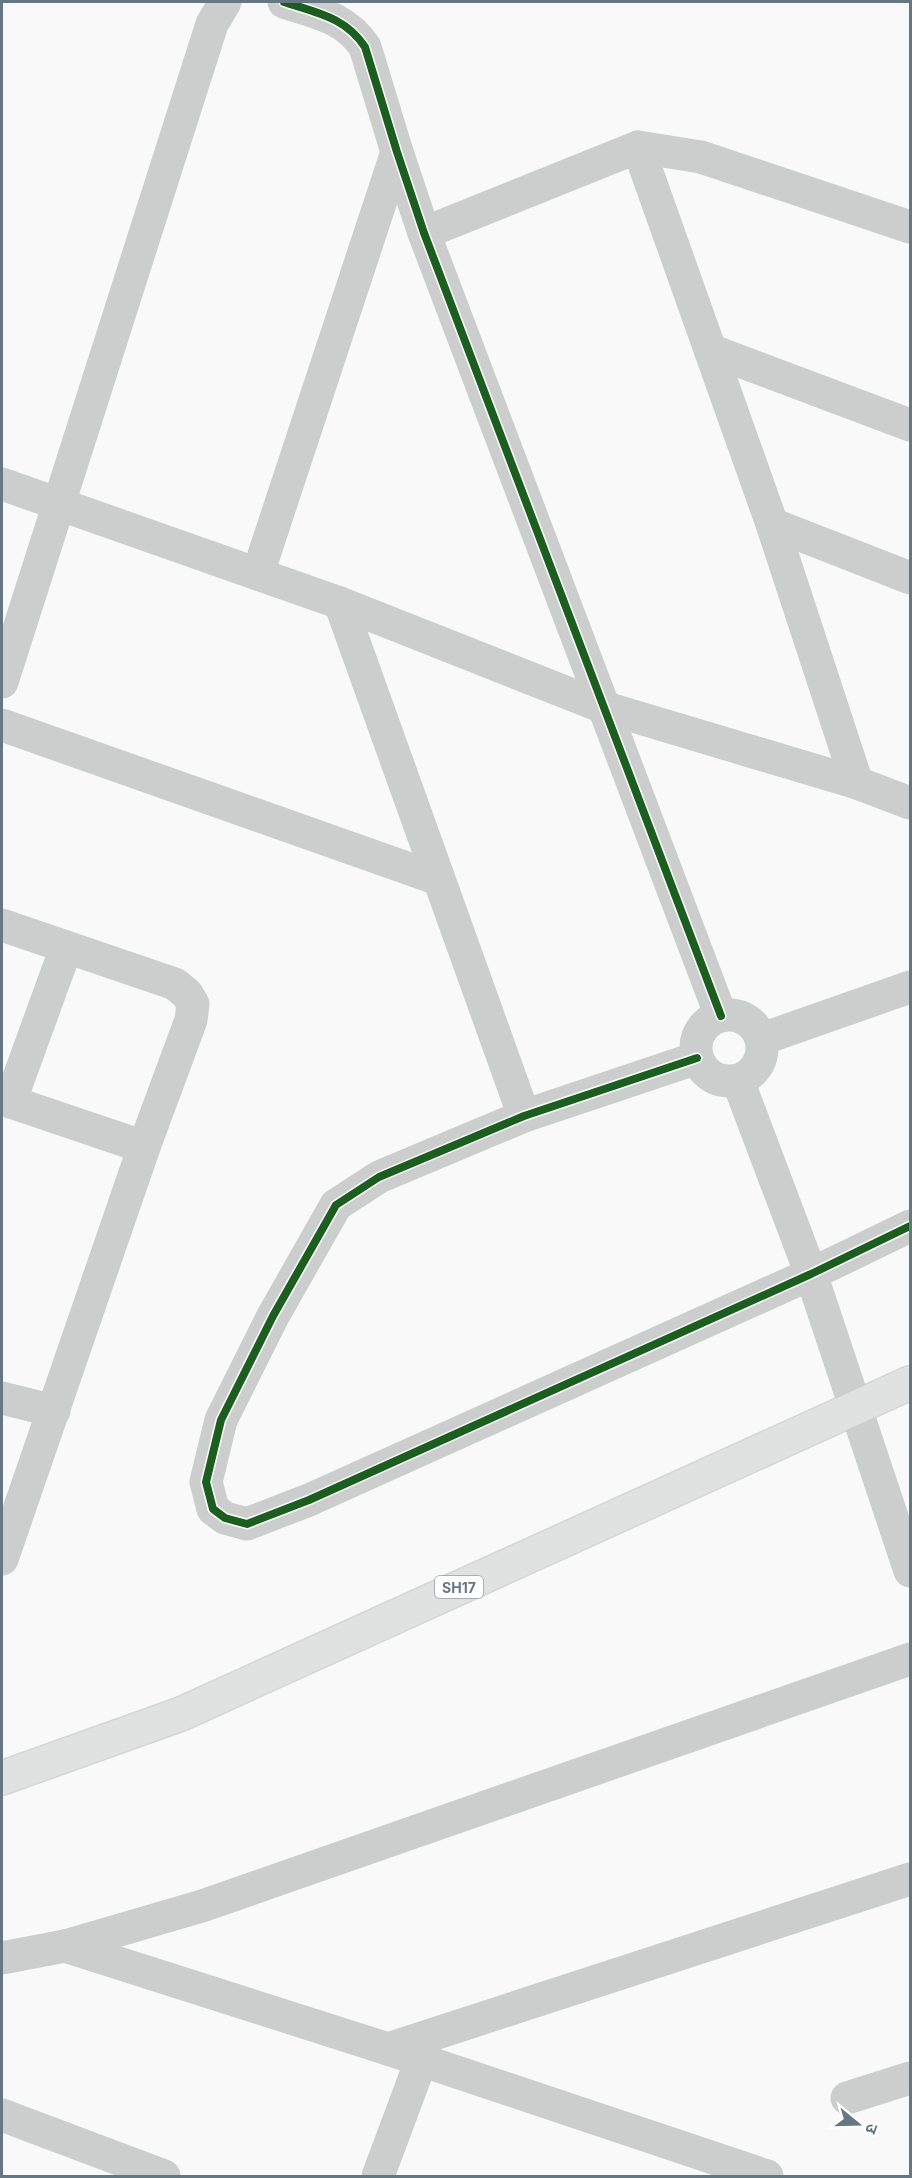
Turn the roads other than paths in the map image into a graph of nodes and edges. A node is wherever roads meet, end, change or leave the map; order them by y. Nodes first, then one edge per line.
1 (225, 2) edge
2 (284, 2) edge
3 (639, 147) junction
4 (397, 152) junction
5 (910, 227) edge
6 (424, 233) junction
7 (710, 350) junction
8 (910, 425) edge
9 (2, 484) edge
10 (58, 505) junction
11 (772, 525) junction
12 (258, 573) junction
13 (910, 578) edge
14 (340, 603) junction
15 (2, 682) edge
16 (603, 706) junction
17 (2, 725) edge
18 (857, 783) junction
19 (910, 803) edge
20 (438, 879) junction
21 (2, 925) edge
22 (66, 948) junction
23 (910, 987) edge
24 (721, 1016) junction
25 (762, 1039) junction
26 (697, 1058) junction
27 (738, 1081) junction
28 (6, 1100) edge
29 (524, 1116) junction
30 (144, 1147) junction
31 (910, 1226) edge
32 (811, 1274) junction
33 (910, 1383) edge
34 (2, 1398) edge
35 (855, 1407) junction
36 (54, 1411) junction
37 (901, 1512) edge
38 (2, 1559) edge
39 (910, 1571) edge
40 (910, 1659) edge
41 (2, 1778) edge
42 (910, 1879) edge
43 (65, 1946) junction
44 (2, 1958) edge
45 (388, 2049) junction
46 (421, 2061) junction
47 (910, 2078) edge
48 (847, 2098) dead end
49 (2, 2115) edge
50 (164, 2176) edge
51 (378, 2176) edge
52 (767, 2176) edge

1 - 10 street
2 - 4 street
3 - 5 street
3 - 6 street
3 - 7 street
4 - 6 street
4 - 12 street
6 - 16 street
7 - 8 street
7 - 11 street
9 - 10 street
10 - 12 street
10 - 15 street
11 - 13 street
11 - 18 street
12 - 14 street
14 - 16 street
14 - 20 street
16 - 18 street
16 - 24 street
17 - 20 street
18 - 19 street
20 - 29 street
21 - 22 street
22 - 28 street
22 - 30 street
23 - 25 street
24 - 25 street
24 - 26 street
25 - 27 street
26 - 27 street
26 - 29 street
27 - 32 street
28 - 30 street
29 - 32 street
30 - 36 street
31 - 32 street
32 - 35 street
33 - 35 main road, SH17
34 - 36 street
35 - 37 street
35 - 41 main road, SH17
36 - 38 street
37 - 39 street
40 - 43 street
42 - 45 street
43 - 44 street
43 - 45 street
45 - 46 street
46 - 51 street
46 - 52 street
47 - 48 street
49 - 50 street

